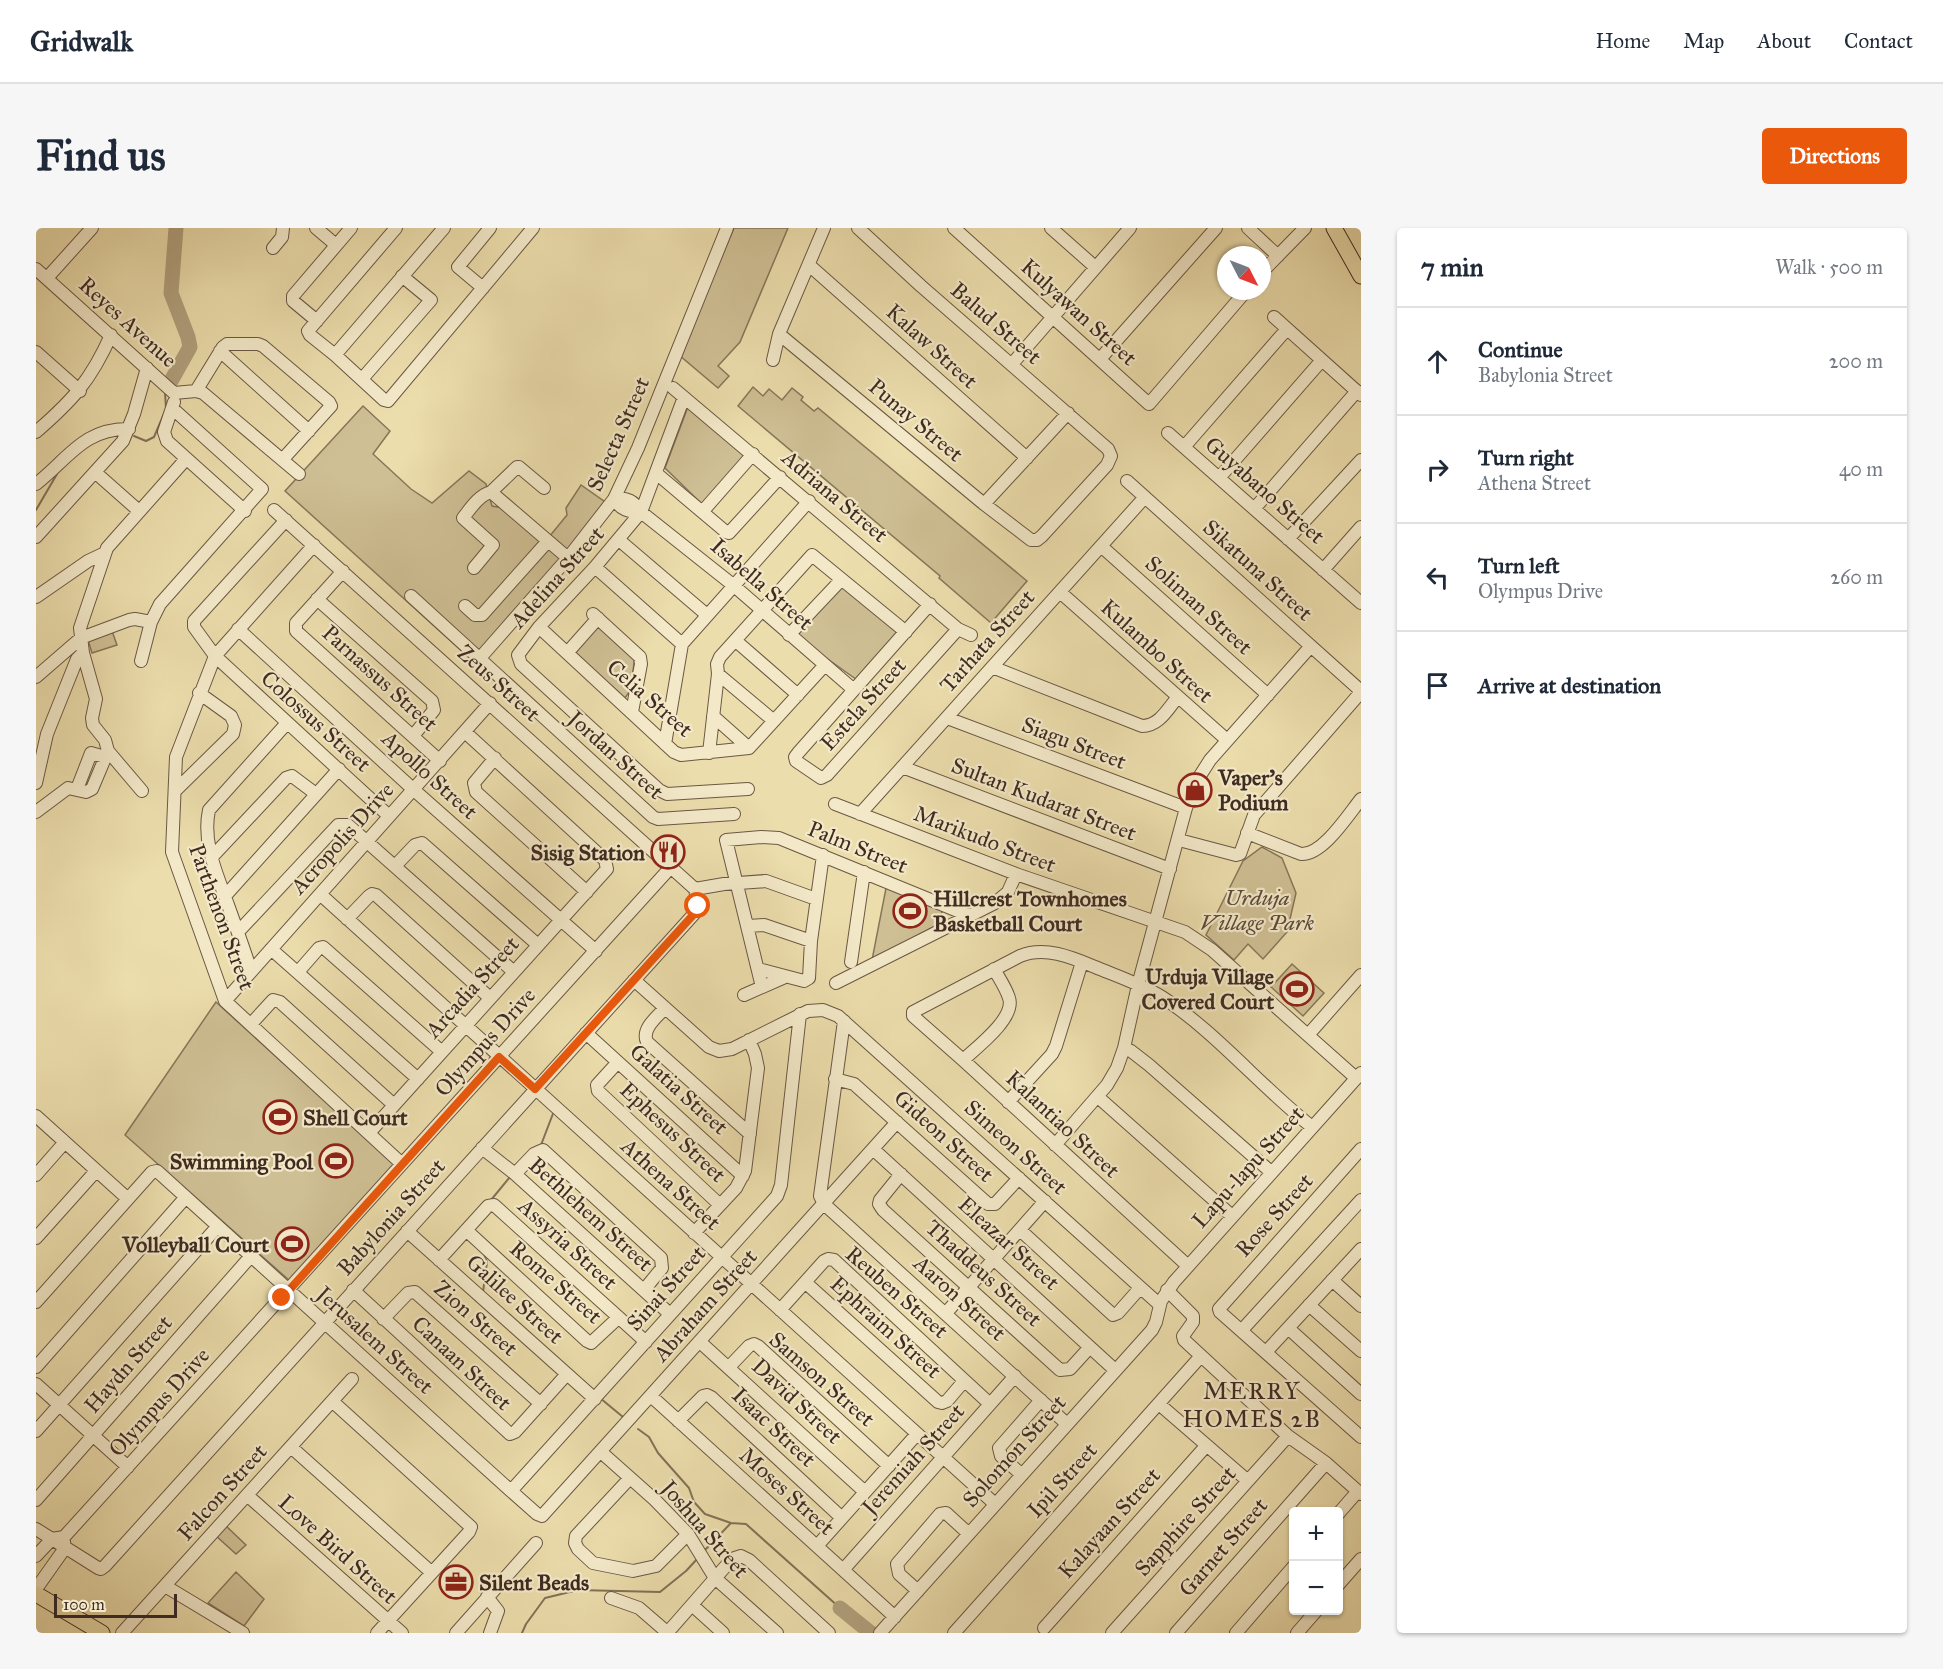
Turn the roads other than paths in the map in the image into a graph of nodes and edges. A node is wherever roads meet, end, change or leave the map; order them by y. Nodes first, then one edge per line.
1 (92, 228) edge
2 (283, 228) edge
3 (316, 228) edge
4 (351, 228) edge
5 (396, 228) edge
6 (444, 228) edge
7 (490, 228) edge
8 (533, 228) edge
9 (727, 228) edge
10 (824, 228) edge
11 (858, 228) edge
12 (954, 228) edge
13 (1051, 228) edge
14 (1130, 228) edge
15 (1216, 228) edge
16 (1248, 228) edge
17 (1305, 228) edge
18 (1334, 228) edge
19 (336, 245) junction
20 (273, 248) dead end
21 (1278, 256) junction
22 (1271, 263) edge
23 (809, 265) junction
24 (1094, 266) junction
25 (36, 269) edge
26 (402, 276) junction
27 (1361, 276) edge
28 (47, 278) junction
29 (483, 288) junction
30 (1238, 300) edge
31 (1052, 316) junction
32 (1274, 317) dead end
33 (317, 321) junction
34 (1287, 329) junction
35 (779, 334) junction
36 (111, 335) junction
37 (220, 351) junction
38 (36, 352) edge
39 (335, 355) junction
40 (1100, 359) junction
41 (773, 360) dead end
42 (1322, 360) junction
43 (1012, 364) junction
44 (147, 368) junction
45 (362, 379) junction
46 (674, 388) dead end
47 (80, 391) junction
48 (196, 391) junction
49 (174, 393) junction
50 (1359, 393) edge
51 (684, 397) junction
52 (172, 408) junction
53 (1068, 413) junction
54 (129, 429) junction
55 (309, 431) junction
56 (36, 432) edge
57 (1168, 433) dead end
58 (1184, 447) junction
59 (753, 454) junction
60 (1027, 458) junction
61 (186, 459) junction
62 (283, 459) junction
63 (1361, 460) edge
64 (96, 473) junction
65 (656, 473) junction
66 (299, 474) dead end
67 (780, 477) junction
68 (1219, 478) junction
69 (1127, 481) dead end
70 (36, 484) edge
71 (544, 488) dead end
72 (491, 492) junction
73 (1145, 497) junction
74 (614, 499) junction
75 (810, 501) junction
76 (984, 504) junction
77 (1254, 509) junction
78 (274, 510) dead end
79 (139, 511) junction
80 (245, 511) junction
81 (703, 511) junction
82 (641, 512) junction
83 (286, 520) junction
84 (1361, 527) edge
85 (36, 537) edge
86 (1027, 538) joint
87 (1288, 539) junction
88 (619, 540) junction
89 (548, 541) junction
90 (314, 545) junction
91 (1101, 546) junction
92 (105, 554) junction
93 (568, 558) junction
94 (595, 567) junction
95 (474, 568) dead end
96 (1323, 570) junction
97 (343, 571) junction
98 (841, 580) junction
99 (733, 585) junction
100 (1060, 592) junction
101 (411, 596) dead end
102 (36, 597) edge
103 (317, 599) junction
104 (1360, 602) edge
105 (930, 604) junction
106 (465, 606) dead end
107 (762, 611) junction
108 (707, 615) junction
109 (151, 622) junction
110 (539, 627) junction
111 (238, 629) junction
112 (958, 629) junction
113 (906, 632) junction
114 (789, 635) junction
115 (971, 635) dead end
116 (81, 638) junction
117 (736, 641) junction
118 (682, 644) junction
119 (1311, 646) junction
120 (83, 653) junction
121 (567, 653) junction
122 (215, 656) junction
123 (480, 658) junction
124 (141, 661) dead end
125 (824, 666) junction
126 (992, 667) junction
127 (718, 674) junction
128 (36, 677) edge
129 (854, 690) junction
130 (1361, 691) edge
131 (199, 693) junction
132 (798, 695) junction
133 (1268, 695) junction
134 (1177, 698) junction
135 (490, 703) junction
136 (632, 712) junction
137 (713, 716) junction
138 (947, 718) junction
139 (774, 721) junction
140 (287, 723) junction
141 (465, 732) junction
142 (413, 736) junction
143 (1227, 740) junction
144 (665, 744) junction
145 (749, 748) junction
146 (709, 753) junction
147 (106, 754) junction
148 (495, 758) junction
149 (440, 761) junction
150 (902, 767) junction
151 (339, 769) junction
152 (36, 783) edge
153 (748, 789) dead end
154 (175, 790) junction
155 (414, 790) junction
156 (142, 791) dead end
157 (316, 794) junction
158 (1361, 799) edge
159 (835, 804) dead end
160 (1186, 808) junction
161 (36, 812) edge
162 (734, 814) dead end
163 (860, 814) junction
164 (389, 816) junction
165 (1247, 833) junction
166 (1179, 840) junction
167 (367, 842) junction
168 (824, 855) junction
169 (212, 857) junction
170 (395, 867) junction
171 (671, 867) junction
172 (1170, 869) junction
173 (864, 872) junction
174 (1016, 874) junction
175 (735, 883) junction
176 (695, 889) junction
177 (587, 891) junction
178 (320, 894) junction
179 (225, 896) junction
180 (816, 899) junction
181 (970, 916) junction
182 (348, 919) junction
183 (561, 920) junction
184 (1155, 923) junction
185 (748, 926) junction
186 (238, 932) junction
187 (811, 941) junction
188 (538, 945) junction
189 (272, 949) junction
190 (596, 951) junction
191 (851, 962) dead end
192 (1082, 962) junction
193 (758, 969) junction
194 (994, 969) junction
195 (252, 971) junction
196 (298, 972) junction
197 (514, 972) junction
198 (1361, 975) edge
199 (785, 977) junction
200 (634, 980) junction
201 (836, 983) dead end
202 (1138, 985) junction
203 (762, 987) junction
204 (744, 995) dead end
205 (490, 998) junction
206 (225, 1000) junction
207 (665, 1008) junction
208 (800, 1014) junction
209 (844, 1021) junction
210 (251, 1024) junction
211 (465, 1026) junction
212 (586, 1032) junction
213 (1308, 1035) junction
214 (749, 1040) junction
215 (1124, 1048) junction
216 (442, 1052) junction
217 (499, 1057) junction
218 (963, 1060) junction
219 (618, 1062) junction
220 (1358, 1076) edge
221 (418, 1079) junction
222 (836, 1079) junction
223 (535, 1089) junction
224 (1098, 1097) junction
225 (1008, 1102) junction
226 (394, 1105) junction
227 (36, 1116) edge
228 (897, 1122) junction
229 (1312, 1127) junction
230 (369, 1133) junction
231 (750, 1134) junction
232 (65, 1142) junction
233 (1055, 1145) junction
234 (482, 1148) junction
235 (873, 1149) junction
236 (1361, 1149) edge
237 (402, 1164) junction
238 (96, 1171) junction
239 (1271, 1172) junction
240 (515, 1174) junction
241 (901, 1174) junction
242 (36, 1175) edge
243 (743, 1176) junction
244 (1019, 1178) junction
245 (186, 1197) junction
246 (128, 1199) junction
247 (1361, 1200) edge
248 (1045, 1201) junction
249 (720, 1204) junction
250 (824, 1204) junction
251 (1233, 1216) junction
252 (218, 1226) junction
253 (466, 1230) junction
254 (1020, 1230) junction
255 (407, 1231) junction
256 (694, 1233) junction
257 (36, 1238) edge
258 (1361, 1249) edge
259 (251, 1256) junction
260 (721, 1257) junction
261 (994, 1258) junction
262 (439, 1260) junction
263 (1188, 1266) junction
264 (1332, 1280) junction
265 (806, 1283) junction
266 (752, 1284) junction
267 (969, 1288) junction
268 (1140, 1288) junction
269 (289, 1290) junction
270 (353, 1290) junction
271 (644, 1290) junction
272 (1167, 1290) junction
273 (36, 1302) edge
274 (1160, 1305) junction
275 (1309, 1305) junction
276 (1361, 1306) edge
277 (780, 1310) junction
278 (946, 1313) junction
279 (670, 1314) junction
280 (618, 1318) junction
281 (383, 1319) junction
282 (324, 1323) junction
283 (1288, 1328) junction
284 (1242, 1330) junction
285 (646, 1342) junction
286 (700, 1342) junction
287 (1090, 1347) junction
288 (1361, 1351) edge
289 (1266, 1352) junction
290 (1202, 1356) junction
291 (729, 1366) junction
292 (36, 1367) edge
293 (1115, 1370) junction
294 (567, 1374) junction
295 (1015, 1377) junction
296 (352, 1379) dead end
297 (964, 1380) junction
298 (36, 1384) edge
299 (1361, 1394) edge
300 (651, 1396) junction
301 (595, 1399) junction
302 (1041, 1400) junction
303 (332, 1401) junction
304 (541, 1404) junction
305 (990, 1404) junction
306 (1159, 1404) junction
307 (59, 1405) junction
308 (678, 1421) junction
309 (1067, 1424) junction
310 (36, 1431) edge
311 (917, 1434) junction
312 (94, 1436) junction
313 (1288, 1436) junction
314 (1361, 1437) edge
315 (1206, 1446) junction
316 (291, 1447) junction
317 (601, 1452) junction
318 (943, 1457) junction
319 (1326, 1463) junction
320 (889, 1466) junction
321 (128, 1467) junction
322 (1022, 1475) junction
323 (630, 1478) junction
324 (1248, 1481) junction
325 (511, 1491) junction
326 (865, 1492) junction
327 (1359, 1492) edge
328 (247, 1495) junction
329 (36, 1500) edge
330 (995, 1504) junction
331 (1343, 1509) edge
332 (542, 1516) joint
333 (842, 1518) junction
334 (36, 1529) edge
335 (688, 1534) junction
336 (969, 1534) junction
337 (60, 1541) junction
338 (536, 1543) dead end
339 (817, 1546) junction
340 (36, 1556) edge
341 (1361, 1559) edge
342 (843, 1570) junction
343 (1289, 1571) edge
344 (431, 1572) junction
345 (715, 1578) junction
346 (1343, 1580) edge
347 (165, 1586) junction
348 (36, 1589) edge
349 (918, 1591) junction
350 (36, 1594) edge
351 (487, 1598) junction
352 (611, 1598) dead end
353 (692, 1605) junction
354 (1313, 1615) edge
355 (895, 1617) junction
356 (388, 1621) junction
357 (1044, 1628) dead end
358 (668, 1632) edge
359 (102, 1633) edge
360 (123, 1633) edge
361 (243, 1633) edge
362 (377, 1633) edge
363 (402, 1633) edge
364 (456, 1633) edge
365 (490, 1633) edge
366 (723, 1633) edge
367 (777, 1633) edge
368 (829, 1633) edge
369 (880, 1633) edge
370 (954, 1633) edge
371 (1112, 1633) edge
372 (1176, 1633) edge
373 (1236, 1633) edge
374 (1297, 1633) edge

1 - 28 street
2 - 20 street
3 - 19 street
4 - 19 street
5 - 33 street
6 - 26 street
7 - 29 street
8 - 29 street
9 - 74 street, Selecta Street
10 - 23 street
11 - 43 street, Balud Street
12 - 31 street, Kulyawan Street
13 - 24 street
14 - 24 street
15 - 40 street
16 - 21 street
17 - 21 street
18 - 27 main road
19 - 33 street
21 - 22 street
23 - 35 street
23 - 60 street, Kalaw Street
24 - 31 street
25 - 28 street, Reyes Avenue
26 - 39 street
26 - 45 street
28 - 36 street, Reyes Avenue
29 - 45 street
30 - 40 street, Kulyawan Street
31 - 40 street, Kulyawan Street
31 - 43 street
32 - 34 street
33 - 39 street
34 - 42 street
34 - 58 street
35 - 41 street
35 - 76 street, Punay Street
36 - 44 street, Reyes Avenue
36 - 47 street
37 - 48 street
37 - 55 street
37 - 55 street
38 - 47 street
39 - 45 street
42 - 50 street
42 - 68 street
43 - 53 street, Balud Street
44 - 49 street, Reyes Avenue
44 - 54 street
46 - 51 street, Adriana Street
47 - 56 street
48 - 49 street, Reyes Avenue
48 - 62 street
49 - 52 street
50 - 77 street
51 - 59 street, Adriana Street
51 - 65 street, Adelina Street
52 - 61 street
52 - 80 street
53 - 60 street
53 - 86 street, Balud Street
54 - 64 street
54 - 70 street
55 - 62 street
57 - 58 street, Guyabano Street
58 - 68 street, Guyabano Street
59 - 67 street, Adriana Street
59 - 81 street
60 - 76 street
61 - 79 street
61 - 80 street
62 - 66 street
63 - 87 street
64 - 79 street
64 - 85 street
65 - 81 street
65 - 82 street, Adelina Street
67 - 75 street, Adriana Street
67 - 81 street
68 - 77 street, Guyabano Street
69 - 73 street, Sikatuna Street
71 - 72 street
72 - 89 street
72 - 95 street
73 - 91 street, Tarhata Street
73 - 119 street, Sikatuna Street
74 - 82 street, Isabella Street
74 - 93 street, Selecta Street
75 - 99 street
75 - 105 street, Adriana Street
76 - 86 street, Punay Street
77 - 87 street, Guyabano Street
78 - 83 street, Zeus Street
79 - 92 street
80 - 109 street
82 - 88 street, Adelina Street
82 - 99 street, Isabella Street
83 - 90 street, Zeus Street
83 - 122 street, Colossus Street
84 - 96 street
87 - 96 street, Guyabano Street
88 - 94 street, Adelina Street
88 - 108 street
89 - 93 street
89 - 106 street
90 - 97 street, Zeus Street
90 - 111 street, Parthenon Street
91 - 100 street, Tarhata Street
91 - 133 street, Soliman Street
92 - 102 street
92 - 116 street
93 - 123 street, Selecta Street
94 - 110 street, Adelina Street
94 - 118 street
96 - 104 street, Guyabano Street
97 - 103 street, Parnassus Street
97 - 135 street, Zeus Street
98 - 107 street
98 - 113 street
98 - 114 street
99 - 107 street, Isabella Street
99 - 108 street
100 - 126 street, Tarhata Street
100 - 134 street, Kulambo Street
101 - 123 street, Jordan Street
103 - 142 street
103 - 142 street, Parnassus Street
105 - 112 street, Adriana Street
105 - 113 street
107 - 114 street, Isabella Street
107 - 117 street
108 - 118 street
109 - 116 street
109 - 124 street
110 - 121 street, Celia Street
110 - 153 street, Adelina Street
111 - 122 street, Parthenon Street
111 - 155 street, Apollo Street
112 - 115 street, Adriana Street
112 - 129 street, Estela Street
113 - 129 street
114 - 125 street, Isabella Street
116 - 120 street
116 - 128 street
117 - 127 street
117 - 132 street
118 - 144 street
119 - 130 street, Sikatuna Street
119 - 133 street
120 - 147 street
120 - 152 street
121 - 136 street, Celia Street
121 - 136 street
122 - 131 street, Parthenon Street
122 - 140 street, Colossus Street
123 - 162 street, Jordan Street
125 - 129 street, Isabella Street
125 - 132 street
126 - 134 street
126 - 138 street, Tarhata Street
127 - 137 street
127 - 139 street
130 - 165 street
131 - 154 street, Parthenon Street
131 - 154 street
132 - 139 street
133 - 143 street
134 - 143 street, Kulambo Street
135 - 141 street, Acropolis Drive
135 - 171 street, Zeus Street
136 - 144 street, Celia Street
137 - 145 street
137 - 146 street
138 - 150 street, Tarhata Street
138 - 160 street, Siagu Street
139 - 145 street
140 - 151 street, Colossus Street
140 - 169 street
141 - 148 street
141 - 149 street, Acropolis Drive
142 - 149 street, Parnassus Street
143 - 160 street
144 - 146 street, Celia Street
145 - 146 street, Celia Street
147 - 156 street
147 - 161 street
148 - 177 street, Arcadia Street
148 - 177 street
149 - 155 street, Acropolis Drive
150 - 163 street, Tarhata Street
150 - 172 street, Sultan Kudarat Street
151 - 157 street
151 - 164 street, Colossus Street
154 - 206 street, Parthenon Street
155 - 164 street, Acropolis Drive
155 - 183 street, Apollo Street
157 - 169 street
157 - 179 street
158 - 165 street
159 - 163 street, Marikudo Street
160 - 166 street
163 - 174 street, Marikudo Street
164 - 167 street, Acropolis Drive
165 - 166 street
166 - 172 street
167 - 170 street
167 - 178 street, Acropolis Drive
167 - 186 street
168 - 173 street, Palm Street
168 - 175 street, Palm Street
168 - 180 street
169 - 179 street
170 - 188 street
170 - 197 street
171 - 176 street, Zeus Street
171 - 190 street, Olympus Drive
172 - 184 street
173 - 181 street, Palm Street
173 - 191 street
174 - 181 street
174 - 184 street, Marikudo Street
175 - 176 street
175 - 180 street
175 - 185 street
176 - 200 street, Babylonia Street
177 - 183 street, Arcadia Street
178 - 182 street, Athena Street
178 - 189 street, Acropolis Drive
179 - 186 street
180 - 187 street
181 - 201 street
182 - 205 street
182 - 211 street, Athena Street
183 - 188 street, Arcadia Street
183 - 190 street, Apollo Street
184 - 202 street
184 - 213 street, Marikudo Street
185 - 187 street
185 - 193 street
186 - 195 street
187 - 199 street
188 - 197 street, Arcadia Street
189 - 195 street, Acropolis Drive
189 - 196 street
190 - 217 street, Olympus Drive
192 - 194 street
192 - 202 street
192 - 225 street
193 - 199 street
193 - 203 street
194 - 218 street
194 - 218 street, Kalantiao Street
195 - 206 street, Acropolis Drive
196 - 216 street
196 - 221 street
197 - 205 street, Arcadia Street
198 - 213 street
199 - 203 street
200 - 207 street
200 - 212 street, Babylonia Street
202 - 215 street
202 - 229 street
203 - 204 street
205 - 211 street, Arcadia Street
206 - 210 street, Parthenon Street
207 - 214 street
207 - 231 street
208 - 209 street
208 - 214 street
208 - 260 street, Sinai Street
209 - 222 street
209 - 244 street, Simeon Street
210 - 226 street
210 - 230 street, Parthenon Street
211 - 216 street, Arcadia Street
211 - 217 street, Athena Street
212 - 219 street, Galatia Street
212 - 223 street, Babylonia Street
213 - 220 street, Marikudo Street
214 - 231 street
215 - 224 street
215 - 239 street
216 - 221 street, Arcadia Street
217 - 223 street, Athena Street
217 - 237 street, Olympus Drive
218 - 225 street, Kalantiao Street
219 - 243 street, Galatia Street
219 - 249 street, Ephesus Street
220 - 229 street, Lapu-lapu Street
221 - 226 street, Arcadia Street
222 - 228 street, Gideon Street
222 - 250 street
223 - 234 street, Babylonia Street
223 - 256 street, Athena Street
224 - 233 street
224 - 251 street
225 - 233 street, Kalantiao Street
226 - 230 street, Arcadia Street
227 - 232 street
228 - 235 street, Abraham Street
228 - 244 street, Gideon Street
229 - 239 street, Lapu-lapu Street
230 - 237 street, Parthenon Street
231 - 243 street
232 - 238 street
232 - 242 street
233 - 263 street, Kalantiao Street
234 - 240 street, Bethlehem Street
234 - 255 street, Babylonia Street
235 - 241 street, Eleazar Street
235 - 250 street, Abraham Street
236 - 284 street, Rose Street
237 - 269 street, Olympus Drive
238 - 246 street
238 - 257 street
239 - 251 street, Lapu-lapu Street
240 - 271 street, Bethlehem Street
240 - 271 street
241 - 261 street, Eleazar Street
241 - 267 street, Thaddeus Street
243 - 249 street
244 - 248 street, Simeon Street
245 - 246 street, Jerusalem Street
245 - 252 street, Jerusalem Street
245 - 292 street
246 - 273 street
247 - 284 street
248 - 254 street
248 - 268 street, Simeon Street
249 - 256 street
250 - 266 street, Abraham Street
250 - 278 street, Aaron Street
251 - 263 street, Lapu-lapu Street
252 - 259 street, Jerusalem Street
252 - 307 street
253 - 262 street, Assyria Street
253 - 280 street, Rome Street
253 - 280 street, Assyria Street
254 - 261 street
254 - 268 street
255 - 262 street, Galilee Street
255 - 270 street, Babylonia Street
256 - 260 street, Athena Street
258 - 264 street
259 - 269 street, Jerusalem Street
259 - 312 street, Haydn Street
260 - 266 street, Athena Street
260 - 279 street, Sinai Street
261 - 267 street
261 - 287 street, Eleazar Street
262 - 294 street, Galilee Street
263 - 272 street, Lapu-lapu Street
264 - 275 street
264 - 276 street
265 - 277 street, Reuben Street
265 - 297 street, Ephraim Street
265 - 297 street, Reuben Street
266 - 277 street, Athena Street
266 - 286 street, Abraham Street
267 - 278 street
267 - 287 street, Thaddeus Street
268 - 274 street, Simeon Street
269 - 282 street, Jerusalem Street
269 - 321 street, Olympus Drive
270 - 281 street, Canaan Street
270 - 282 street, Babylonia Street
271 - 279 street, Bethlehem Street
272 - 274 street, Solomon Street
272 - 290 street
274 - 293 street, Solomon Street
275 - 283 street
275 - 288 street
277 - 311 street, Athena Street
278 - 295 street, Aaron Street
279 - 285 street, Sinai Street
280 - 285 street, Assyria Street
281 - 304 street, Zion Street
281 - 304 street, Canaan Street
282 - 325 street, Jerusalem Street
282 - 337 street, Babylonia Street
283 - 289 street
283 - 299 street
284 - 289 street
285 - 301 street, Sinai Street
286 - 291 street, David Street
286 - 300 street, Abraham Street
287 - 293 street, Eleazar Street
289 - 314 street
290 - 306 street, Ipil Street
290 - 313 street
291 - 320 street, Samson Street
291 - 326 street, David Street
293 - 309 street, Solomon Street
294 - 301 street, Galilee Street
294 - 304 street, Canaan Street
295 - 302 street, Aaron Street
295 - 305 street, Jeremiah Street
296 - 303 street, Falcon Street
297 - 305 street, Reuben Street
298 - 307 street
300 - 308 street, Moses Street
300 - 317 street, Abraham Street
301 - 325 street, Sinai Street
302 - 309 street, Aaron Street
302 - 322 street
303 - 316 street, Falcon Street
303 - 344 street
305 - 318 street, Jeremiah Street
306 - 315 street
306 - 370 street, Ipil Street
307 - 310 street
307 - 312 street
308 - 333 street, Isaac Street
308 - 339 street, Moses Street
309 - 322 street, Solomon Street
311 - 318 street, Athena Street
311 - 320 street
312 - 321 street
312 - 329 street, Haydn Street
313 - 319 street
313 - 324 street, Sapphire Street
315 - 324 street
315 - 357 street, Kalayaan Street
316 - 328 street, Falcon Street
316 - 344 street
317 - 323 street, Joshua Street
317 - 332 street, Abraham Street
318 - 330 street, Athena Street
318 - 342 street, Jeremiah Street
319 - 327 street
319 - 372 street, Garnet Street
320 - 326 street
321 - 337 street, Olympus Drive
322 - 330 street, Solomon Street
323 - 335 street, Joshua Street
323 - 335 street
324 - 371 street, Sapphire Street
325 - 332 street, Jerusalem Street
326 - 333 street
327 - 331 street
328 - 347 street, Falcon Street
328 - 356 street, Love Bird Street
330 - 336 street, Solomon Street
333 - 339 street
334 - 337 street
335 - 345 street, Joshua Street
336 - 349 street, Solomon Street
336 - 349 street
337 - 340 street, Olympus Drive
337 - 348 street, Olympus Drive
338 - 351 street
339 - 342 street, Moses Street
341 - 346 street
342 - 355 street, Moses Street
343 - 373 street
344 - 356 street
345 - 353 street
345 - 367 street, Joshua Street
345 - 368 street
347 - 360 street, Falcon Street
347 - 361 street
349 - 355 street, Solomon Street
350 - 359 main road
351 - 364 street
351 - 365 street
352 - 358 street
353 - 358 street
353 - 366 street
354 - 374 street
355 - 369 street, Solomon Street
356 - 362 street
356 - 363 street, Love Bird Street

